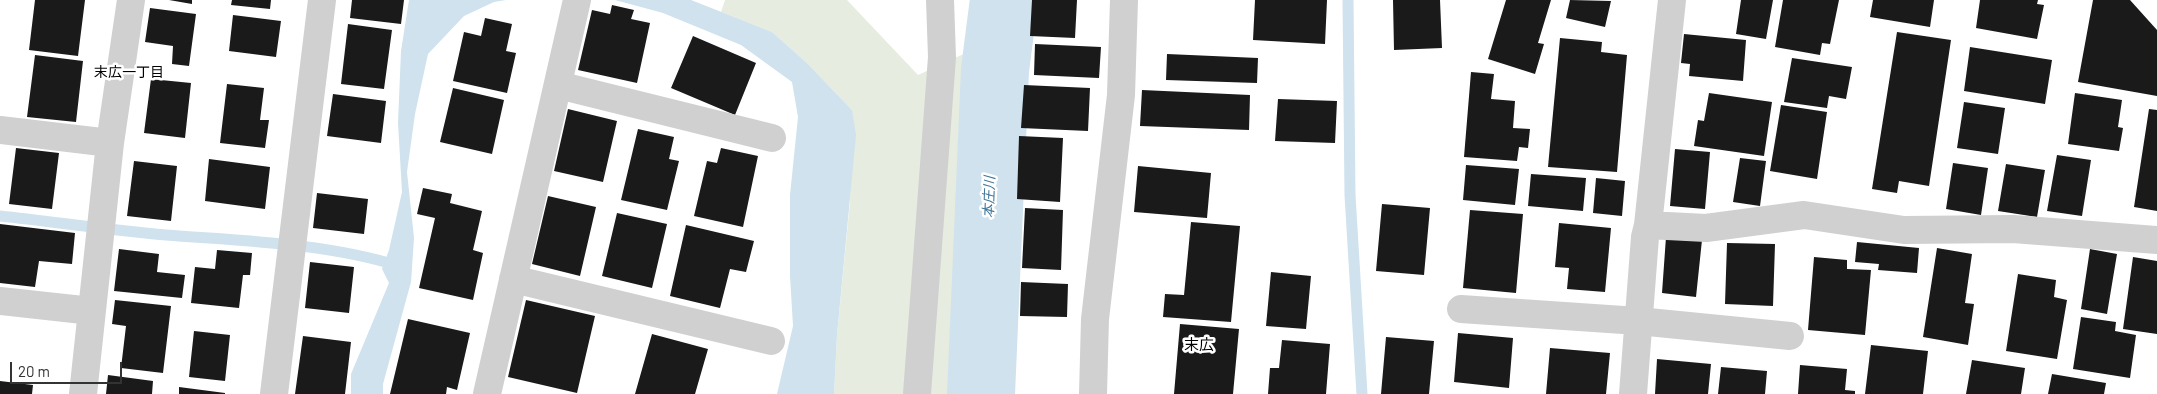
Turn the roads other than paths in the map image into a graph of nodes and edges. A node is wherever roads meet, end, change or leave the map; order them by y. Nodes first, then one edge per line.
1 (131, 0) edge
2 (322, 0) edge
3 (940, 0) edge
4 (1124, 0) edge
5 (1672, 0) edge
6 (576, 4) edge
7 (558, 85) junction
8 (0, 130) edge
9 (772, 138) dead end
10 (110, 142) junction
11 (1648, 225) junction
12 (2157, 240) edge
13 (513, 279) junction
14 (0, 301) edge
15 (1461, 309) dead end
16 (92, 311) junction
17 (1638, 321) junction
18 (1790, 336) dead end
19 (771, 341) dead end
20 (83, 394) edge
21 (274, 394) edge
22 (487, 394) edge
23 (917, 394) edge
24 (1093, 394) edge
25 (1633, 394) edge

1 - 10 street
2 - 21 street
3 - 23 street
4 - 24 street
5 - 11 street
6 - 7 street
7 - 9 street
7 - 13 street
8 - 10 street
10 - 16 street
11 - 12 street
11 - 17 street
13 - 19 street
13 - 22 street
14 - 16 street
15 - 17 street
16 - 20 street
17 - 18 street
17 - 25 street

